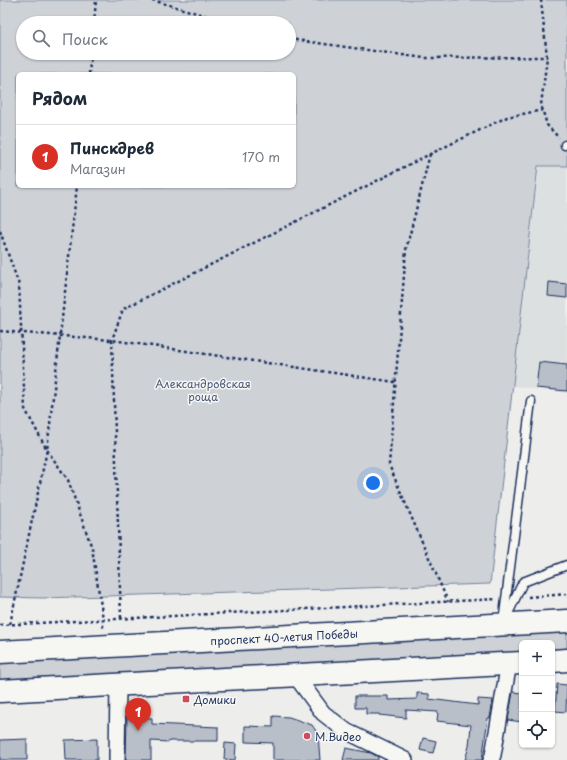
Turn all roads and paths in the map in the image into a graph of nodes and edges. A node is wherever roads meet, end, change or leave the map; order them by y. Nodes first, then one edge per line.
1 (96, 0) edge
2 (152, 0) edge
3 (540, 0) edge
4 (95, 16) edge
5 (207, 16) edge
6 (296, 40) edge
7 (547, 57) junction
8 (90, 60) edge
9 (89, 72) edge
10 (543, 110) junction
11 (566, 145) edge
12 (430, 154) junction
13 (77, 188) edge
14 (0, 231) edge
15 (0, 330) edge
16 (22, 332) junction
17 (61, 336) junction
18 (112, 340) junction
19 (395, 382) junction
20 (531, 401) dead end
21 (48, 450) junction
22 (567, 565) edge
23 (567, 594) edge
24 (516, 597) junction
25 (506, 598) junction
26 (448, 602) junction
27 (121, 618) junction
28 (103, 619) junction
29 (567, 621) edge
30 (10, 624) junction
31 (503, 624) junction
32 (0, 625) edge
33 (0, 652) edge
34 (567, 660) edge
35 (555, 661) edge
36 (516, 663) edge
37 (295, 675) junction
38 (118, 684) junction
39 (0, 691) edge
40 (117, 760) edge
41 (405, 760) edge
42 (491, 760) edge

1 - 4 path
2 - 5 path
3 - 7 path
6 - 7 path
7 - 10 path
8 - 9 path
10 - 11 path
10 - 12 path
12 - 18 path
12 - 19 path
13 - 17 path
14 - 16 path
15 - 16 path
16 - 17 path
16 - 21 path
17 - 18 path
17 - 21 path
18 - 19 path
18 - 27 path
19 - 26 path
20 - 25 lane
21 - 28 path
21 - 30 path
22 - 24 lane
23 - 24 path
24 - 31 lane
25 - 26 path
25 - 31 lane
26 - 27 path
27 - 28 path
28 - 30 path
29 - 31 main road, проспект 40-летия Победы
30 - 32 path
31 - 33 main road, проспект 40-летия Победы
34 - 35 main road
36 - 37 main road
36 - 42 street
37 - 38 main road
37 - 41 street
38 - 39 main road
38 - 40 street

